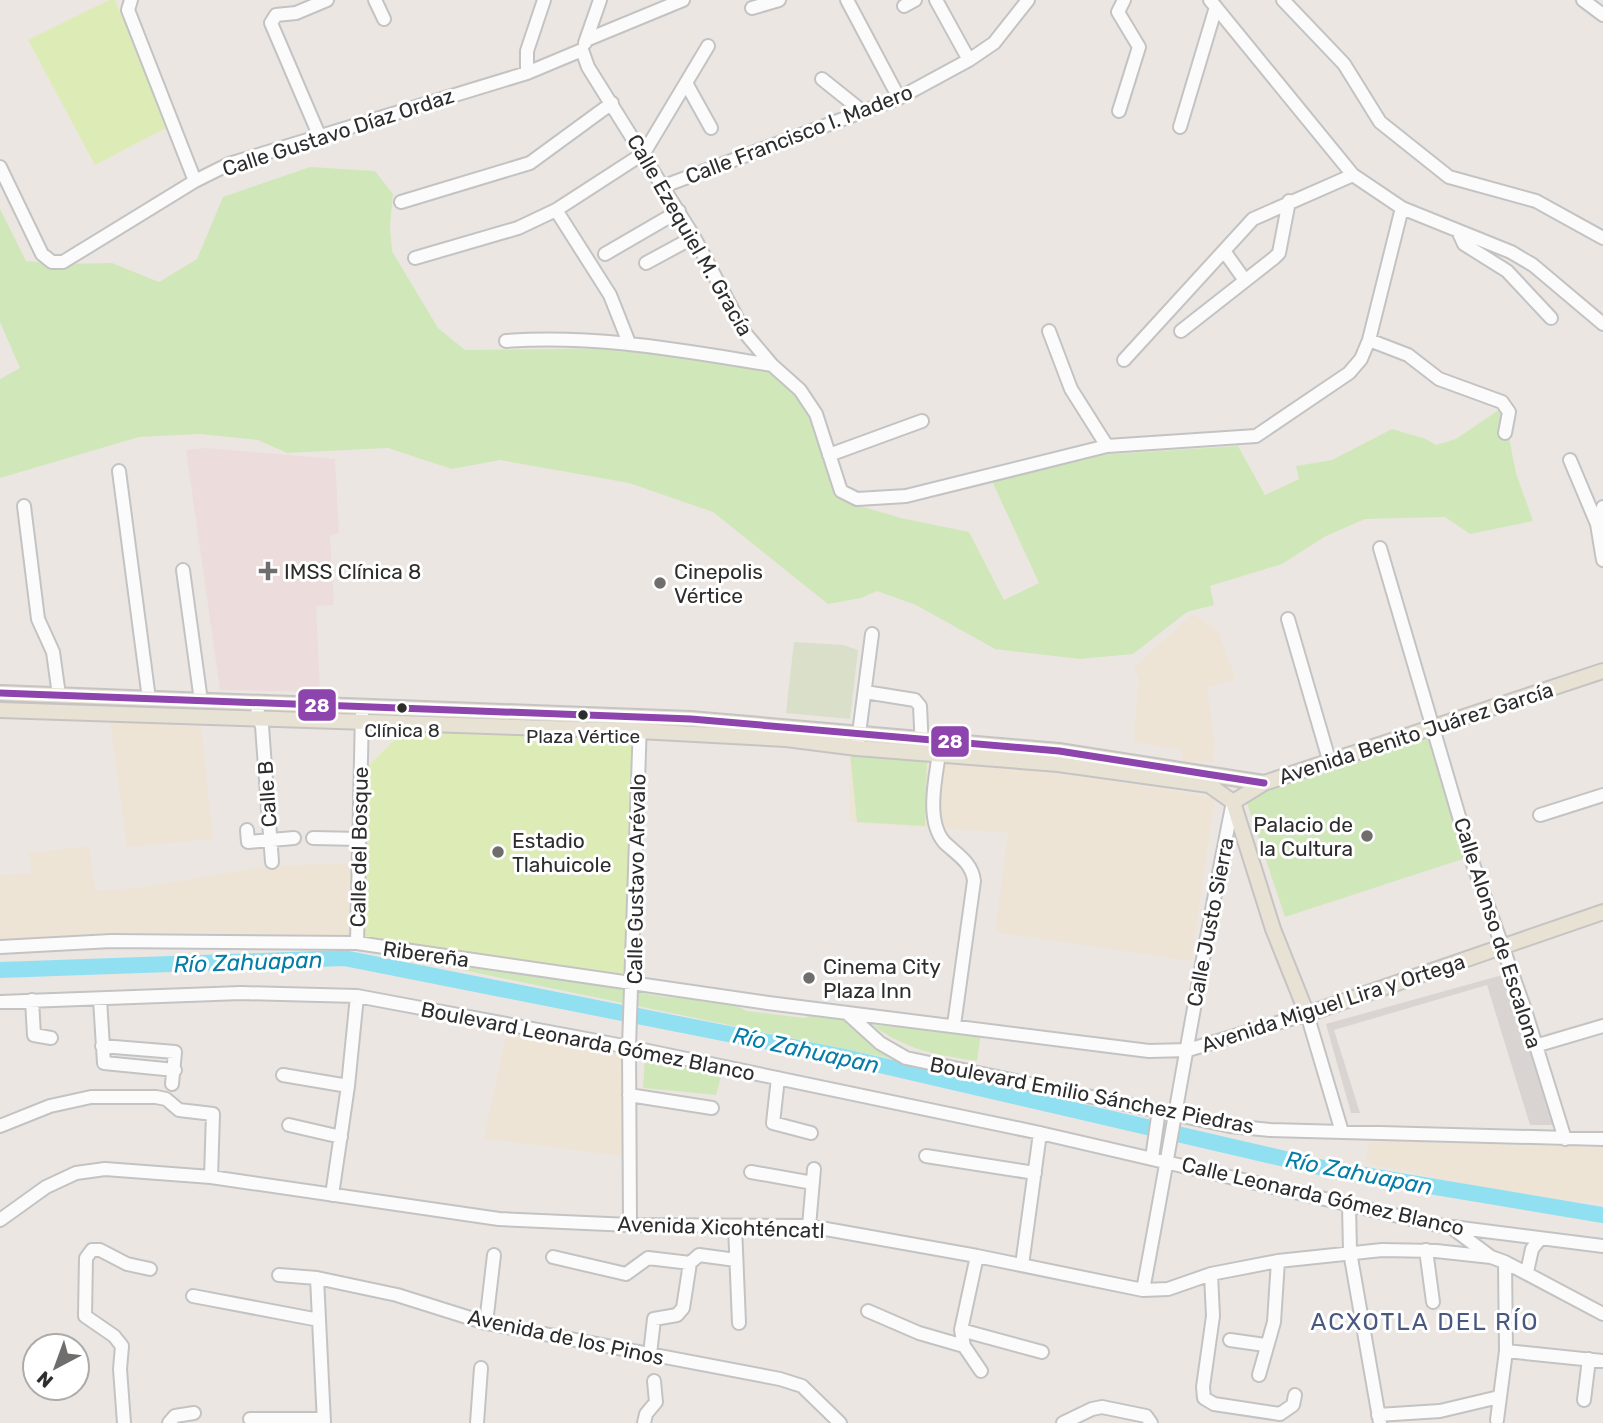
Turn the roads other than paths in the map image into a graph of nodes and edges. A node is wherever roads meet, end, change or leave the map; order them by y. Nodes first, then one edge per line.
1 (131, 0) edge
2 (327, 0) edge
3 (374, 0) edge
4 (544, 0) edge
5 (600, 0) edge
6 (683, 0) edge
7 (779, 0) edge
8 (847, 0) edge
9 (936, 0) edge
10 (1028, 0) edge
11 (1124, 0) edge
12 (1583, 0) edge
13 (1290, 2) edge
14 (1213, 4) edge
15 (752, 8) dead end
16 (1603, 15) edge
17 (384, 19) dead end
18 (584, 45) junction
19 (708, 46) dead end
20 (969, 60) junction
21 (527, 73) junction
22 (822, 79) dead end
23 (686, 83) junction
24 (899, 97) junction
25 (612, 103) junction
26 (862, 111) junction
27 (1119, 111) dead end
28 (1180, 127) dead end
29 (711, 128) dead end
30 (318, 135) junction
31 (644, 153) junction
32 (0, 167) edge
33 (1353, 175) junction
34 (195, 181) junction
35 (664, 186) junction
36 (1289, 201) junction
37 (401, 202) dead end
38 (1402, 208) junction
39 (556, 210) junction
40 (679, 211) junction
41 (1458, 231) junction
42 (694, 237) junction
43 (1603, 238) edge
44 (1224, 251) junction
45 (606, 254) dead end
46 (415, 258) dead end
47 (646, 263) dead end
48 (1244, 279) junction
49 (1551, 318) dead end
50 (1603, 324) edge
51 (1049, 331) dead end
52 (1181, 331) dead end
53 (1369, 340) junction
54 (506, 341) dead end
55 (629, 343) junction
56 (1124, 360) dead end
57 (772, 365) junction
58 (922, 421) dead end
59 (1505, 433) dead end
60 (1107, 446) junction
61 (829, 455) junction
62 (1570, 460) dead end
63 (119, 471) dead end
64 (24, 506) dead end
65 (1603, 507) edge
66 (1597, 524) junction
67 (1601, 540) edge
68 (1380, 548) dead end
69 (1603, 560) edge
70 (183, 570) dead end
71 (1288, 619) dead end
72 (872, 634) dead end
73 (1603, 671) edge
74 (865, 692) junction
75 (0, 693) edge
76 (59, 695) junction
77 (149, 699) junction
78 (201, 701) junction
79 (0, 710) edge
80 (261, 713) junction
81 (362, 715) junction
82 (640, 724) junction
83 (1431, 727) junction
84 (858, 742) junction
85 (922, 747) junction
86 (939, 754) junction
87 (1059, 757) junction
88 (1331, 763) junction
89 (1264, 783) junction
90 (1603, 795) edge
91 (1233, 802) junction
92 (1540, 815) dead end
93 (248, 836) dead end
94 (294, 838) dead end
95 (313, 838) dead end
96 (270, 839) junction
97 (360, 839) junction
98 (272, 862) dead end
99 (1603, 912) edge
100 (357, 943) junction
101 (0, 947) edge
102 (1501, 949) junction
103 (633, 984) junction
104 (357, 996) junction
105 (100, 999) junction
106 (32, 1000) junction
107 (0, 1002) edge
108 (848, 1014) junction
109 (1307, 1014) junction
110 (954, 1025) junction
111 (1603, 1026) edge
112 (51, 1038) dead end
113 (629, 1044) junction
114 (1535, 1045) junction
115 (102, 1046) junction
116 (1188, 1050) junction
117 (175, 1070) junction
118 (283, 1074) dead end
119 (778, 1078) junction
120 (172, 1084) dead end
121 (348, 1086) junction
122 (629, 1095) junction
123 (712, 1108) dead end
124 (1158, 1115) junction
125 (1176, 1117) junction
126 (289, 1125) dead end
127 (0, 1126) edge
128 (1342, 1132) junction
129 (811, 1133) dead end
130 (1040, 1133) junction
131 (341, 1138) junction
132 (1565, 1139) junction
133 (1603, 1139) edge
134 (1153, 1153) junction
135 (926, 1156) dead end
136 (1168, 1156) junction
137 (751, 1172) dead end
138 (1035, 1173) junction
139 (211, 1177) junction
140 (331, 1195) junction
141 (1349, 1204) junction
142 (0, 1220) edge
143 (630, 1225) junction
144 (1437, 1225) junction
145 (734, 1226) junction
146 (809, 1226) junction
147 (1452, 1228) junction
148 (1540, 1239) junction
149 (1603, 1246) edge
150 (1431, 1250) junction
151 (1350, 1252) junction
152 (495, 1255) dead end
153 (978, 1256) junction
154 (1491, 1256) junction
155 (553, 1257) dead end
156 (736, 1260) junction
157 (1278, 1261) junction
158 (1505, 1262) junction
159 (690, 1263) junction
160 (1022, 1265) junction
161 (150, 1269) dead end
162 (1527, 1272) junction
163 (1211, 1274) junction
164 (279, 1275) dead end
165 (317, 1278) junction
166 (1143, 1290) junction
167 (193, 1296) dead end
168 (1433, 1303) dead end
169 (867, 1311) dead end
170 (1603, 1314) edge
171 (319, 1320) junction
172 (486, 1323) junction
173 (740, 1323) dead end
174 (961, 1330) junction
175 (1230, 1340) dead end
176 (1265, 1345) junction
177 (964, 1346) junction
178 (1506, 1351) junction
179 (1042, 1352) dead end
180 (650, 1354) junction
181 (1589, 1359) junction
182 (1603, 1361) edge
183 (481, 1368) dead end
184 (981, 1371) dead end
185 (1259, 1375) dead end
186 (654, 1381) dead end
187 (1295, 1395) dead end
188 (1499, 1397) junction
189 (1584, 1400) dead end
190 (194, 1413) dead end
191 (250, 1419) dead end
192 (1148, 1419) edge
193 (1283, 1419) edge
194 (1377, 1420) edge
195 (1497, 1420) dead end
196 (324, 1421) edge
197 (124, 1423) edge
198 (169, 1423) edge
199 (477, 1423) edge
200 (644, 1423) edge
201 (840, 1423) edge
202 (1063, 1423) edge

1 - 34 street
2 - 30 street
3 - 17 street
4 - 21 street
5 - 18 street
6 - 18 street, Calle Gustavo Díaz Ordaz
7 - 15 street
8 - 24 street
9 - 20 street
10 - 20 street, Calle Francisco I. Madero
11 - 27 street
12 - 16 street
13 - 43 street
14 - 28 street
14 - 33 street
18 - 21 street, Calle Gustavo Díaz Ordaz
18 - 25 street, Calle Ezequiel M. Gracía
19 - 23 street
20 - 24 street, Calle Francisco I. Madero
21 - 30 street, Calle Gustavo Díaz Ordaz
22 - 26 street
23 - 29 street
23 - 31 street
24 - 26 street, Calle Francisco I. Madero
25 - 31 street, Calle Ezequiel M. Gracía
25 - 37 street
26 - 35 street, Calle Francisco I. Madero
30 - 34 street, Calle Gustavo Díaz Ordaz
31 - 35 street, Calle Ezequiel M. Gracía
31 - 39 street
32 - 34 street, Calle Gustavo Díaz Ordaz
33 - 36 street
33 - 38 street
35 - 40 street, Calle Ezequiel M. Gracía
36 - 44 street
36 - 48 street
38 - 41 street
38 - 53 street, Calle Ezequiel M. Gracía
39 - 46 street
39 - 55 street
40 - 42 street, Calle Ezequiel M. Gracía
40 - 45 street
41 - 49 street
41 - 50 street
42 - 47 street
42 - 57 street, Calle Ezequiel M. Gracía
44 - 48 street
44 - 56 street
48 - 52 street
51 - 60 street
53 - 59 street
53 - 60 street, Calle Ezequiel M. Gracía
54 - 55 street
55 - 57 street
57 - 61 street, Calle Ezequiel M. Gracía
58 - 61 street
60 - 61 street, Calle Ezequiel M. Gracía
62 - 66 street
63 - 77 street
64 - 76 street
65 - 66 street
66 - 67 street
67 - 69 street
68 - 83 street, Calle Alonso de Escalona
70 - 78 street
71 - 88 street
72 - 74 street
73 - 83 main road, Avenida Benito Juárez García
74 - 84 street
74 - 85 street
75 - 76 main road
76 - 77 main road
77 - 78 main road
78 - 80 main road
79 - 80 main road
80 - 81 main road
80 - 96 street, Calle B
81 - 82 main road
81 - 97 street, Calle del Bosque
82 - 84 main road
82 - 103 street, Calle Gustavo Arévalo
83 - 88 main road, Avenida Benito Juárez García
83 - 102 street, Calle Alonso de Escalona
84 - 85 main road
85 - 86 main road
85 - 87 main road
86 - 87 main road
86 - 110 street
87 - 89 main road
87 - 91 main road
88 - 89 main road, Avenida Benito Juárez García
89 - 91 main road, Avenida Benito Juárez García
90 - 92 street
91 - 109 main road
91 - 116 street, Calle Justo Sierra
93 - 96 street
94 - 96 street
95 - 97 street
96 - 98 street, Calle B
97 - 100 street, Calle del Bosque
99 - 102 main road, Avenida Miguel Lira y Ortega
100 - 101 street, Ribereña
100 - 103 street, Ribereña
102 - 109 main road, Avenida Miguel Lira y Ortega
102 - 114 street, Calle Alonso de Escalona
103 - 108 street, Ribereña
103 - 113 street, Calle Gustavo Arévalo
104 - 105 street, Boulevard Leonarda Gómez Blanco
104 - 113 street, Boulevard Leonarda Gómez Blanco
104 - 121 street
105 - 106 street, Boulevard Leonarda Gómez Blanco
105 - 115 street
106 - 107 street, Boulevard Leonarda Gómez Blanco
106 - 112 street
108 - 110 street, Avenida Miguel Lira y Ortega
108 - 124 street, Boulevard Emilio Sánchez Piedras
109 - 116 street, Avenida Miguel Lira y Ortega
109 - 128 street
110 - 116 street, Avenida Miguel Lira y Ortega
111 - 114 street
113 - 119 street, Boulevard Leonarda Gómez Blanco
113 - 122 street, Calle Gustavo Arévalo
114 - 132 street, Calle Alonso de Escalona
115 - 117 street
115 - 117 street
116 - 125 street, Calle Justo Sierra
117 - 120 street
118 - 121 street
119 - 129 street
119 - 130 street, Boulevard Leonarda Gómez Blanco
121 - 131 street
122 - 123 street
122 - 143 street, Calle Gustavo Arévalo
124 - 125 street, Boulevard Emilio Sánchez Piedras
124 - 134 street
125 - 128 street, Boulevard Emilio Sánchez Piedras
125 - 136 street, Calle Justo Sierra
126 - 131 street
127 - 139 street
128 - 132 street, Boulevard Emilio Sánchez Piedras
130 - 134 street, Boulevard Leonarda Gómez Blanco
130 - 138 street
131 - 140 street
132 - 133 street, Boulevard Emilio Sánchez Piedras
134 - 136 street, Boulevard Leonarda Gómez Blanco
135 - 138 street
136 - 141 street, Calle Leonarda Gómez Blanco
136 - 166 street, Calle Justo Sierra
137 - 146 street
138 - 160 street
139 - 140 street, Avenida Xicohténcatl
139 - 142 street, Avenida Xicohténcatl
140 - 143 street, Avenida Xicohténcatl
141 - 144 street, Calle Leonarda Gómez Blanco
141 - 151 street
143 - 145 street, Avenida Xicohténcatl
144 - 147 street, Calle Leonarda Gómez Blanco
144 - 150 street
145 - 146 street, Avenida Xicohténcatl
145 - 156 street
146 - 153 street, Avenida Xicohténcatl
147 - 148 street, Calle Leonarda Gómez Blanco
147 - 154 street
148 - 149 street, Calle Leonarda Gómez Blanco
148 - 162 street
150 - 151 street, Avenida Xicohténcatl
150 - 154 street, Avenida Xicohténcatl
150 - 168 street
151 - 157 street, Avenida Xicohténcatl
151 - 194 street
152 - 172 street
153 - 160 street, Avenida Xicohténcatl
153 - 174 street
154 - 158 street, Avenida Xicohténcatl
155 - 159 street
156 - 159 street
156 - 173 street
157 - 163 street, Avenida Xicohténcatl
157 - 176 street
158 - 162 street, Avenida Xicohténcatl
158 - 178 street
159 - 180 street
160 - 166 street, Avenida Xicohténcatl
161 - 197 street
162 - 170 street, Avenida Xicohténcatl
163 - 166 street, Avenida Xicohténcatl
163 - 193 street
164 - 165 street, Avenida de los Pinos
165 - 171 street
165 - 172 street, Avenida de los Pinos
167 - 171 street
169 - 177 street
171 - 196 street
172 - 180 street, Avenida de los Pinos
174 - 177 street
174 - 179 street
175 - 176 street
176 - 185 street
177 - 184 street
178 - 181 street
178 - 188 street
180 - 201 street, Avenida de los Pinos
181 - 182 street
181 - 189 street
183 - 199 street
186 - 200 street
187 - 193 street
188 - 194 street
188 - 195 street
190 - 198 street
191 - 196 street
192 - 202 street

